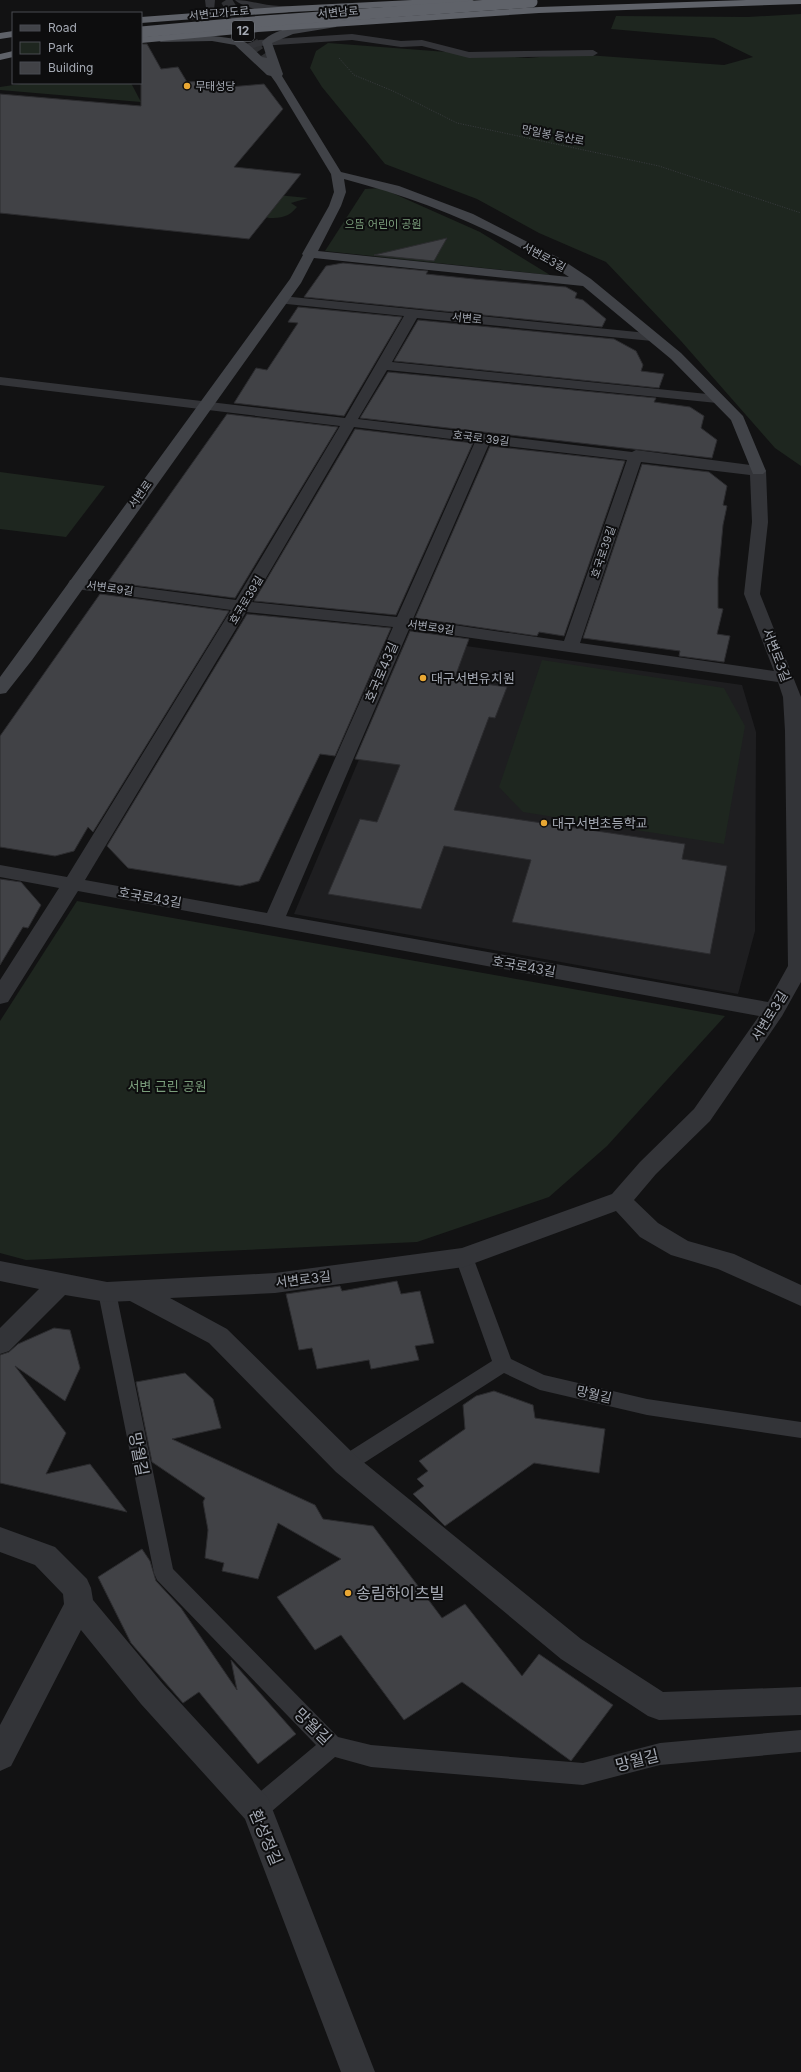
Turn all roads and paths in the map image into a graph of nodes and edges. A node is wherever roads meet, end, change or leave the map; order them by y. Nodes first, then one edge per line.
1 (210, 0) edge
2 (240, 0) edge
3 (476, 0) edge
4 (586, 0) edge
5 (801, 1) edge
6 (292, 9) junction
7 (192, 16) junction
8 (142, 20) edge
9 (333, 24) junction
10 (345, 24) junction
11 (142, 32) edge
12 (12, 34) edge
13 (351, 37) junction
14 (1, 38) edge
15 (161, 39) junction
16 (320, 39) junction
17 (142, 40) edge
18 (268, 42) junction
19 (12, 44) edge
20 (246, 48) junction
21 (0, 50) edge
22 (12, 50) edge
23 (593, 53) dead end
24 (12, 54) edge
25 (0, 57) edge
26 (264, 60) tunnel mouth
27 (281, 82) junction
28 (337, 174) junction
29 (801, 213) edge
30 (308, 254) junction
31 (586, 282) junction
32 (282, 300) junction
33 (413, 313) junction
34 (652, 337) junction
35 (383, 364) junction
36 (0, 380) edge
37 (718, 399) junction
38 (204, 405) junction
39 (350, 423) junction
40 (484, 438) junction
41 (636, 455) junction
42 (758, 471) junction
43 (76, 584) junction
44 (242, 606) junction
45 (403, 623) junction
46 (570, 648) junction
47 (786, 678) junction
48 (0, 689) edge
49 (0, 871) edge
50 (74, 883) junction
51 (274, 920) junction
52 (0, 997) edge
53 (774, 1011) junction
54 (620, 1200) junction
55 (464, 1257) junction
56 (0, 1271) edge
57 (60, 1284) junction
58 (119, 1291) junction
59 (801, 1296) edge
60 (0, 1344) edge
61 (503, 1364) junction
62 (801, 1430) edge
63 (346, 1464) junction
64 (0, 1538) edge
65 (79, 1605) junction
66 (801, 1701) edge
67 (801, 1741) edge
68 (332, 1746) junction
69 (0, 1756) edge
70 (257, 1809) junction
71 (358, 2072) edge

1 - 7 street
2 - 6 street
3 - 6 highway, 서변남로 / 12
4 - 11 highway, 서변고가도로, bridge
5 - 10 highway, 서변남로 / 12
6 - 7 highway, 서변남로 / 12
7 - 8 highway, 서변남로 / 12
9 - 10 highway, 서변남로 / 12
9 - 15 highway, 서변남로 / 12
9 - 18 street
10 - 13 street
12 - 14 highway
13 - 16 street
13 - 23 street
14 - 19 highway
15 - 17 highway, 서변남로 / 12
15 - 20 street
16 - 18 street
16 - 29 path, 망일봉 등산로
18 - 20 street
18 - 27 street
20 - 27 street
21 - 22 highway
24 - 25 highway
26 - 27 street, 서변로
27 - 28 street, 서변로
28 - 30 street, 서변로
28 - 31 street, 서변로3길
30 - 31 street
30 - 32 street, 서변로
31 - 34 street, 서변로3길
32 - 33 street, 서변로
32 - 38 street, 서변로
33 - 34 street, 서변로
33 - 35 street, 호국로39길
34 - 37 street, 서변로3길
35 - 37 street
35 - 39 street, 호국로39길
36 - 38 street
37 - 42 street, 서변로3길
38 - 39 street, 호국로 39길
38 - 43 street, 서변로
39 - 40 street, 호국로 39길
39 - 44 street, 호국로39길
40 - 41 street, 호국로 39길
40 - 45 street
41 - 42 street, 호국로 39길
41 - 46 street, 호국로39길
42 - 47 street, 서변로3길
43 - 44 street, 서변로9길
43 - 48 street, 서변로
44 - 45 street, 서변로9길
44 - 50 street, 호국로39길
45 - 46 street, 서변로9길
45 - 51 street, 호국로43길
46 - 47 street, 서변로9길
47 - 53 street, 서변로3길
49 - 50 street, 호국로43길
50 - 51 street, 호국로43길
50 - 52 street
51 - 53 street, 호국로43길
53 - 54 street, 서변로3길
54 - 55 street, 서변로3길
54 - 59 street
55 - 58 street, 서변로3길
55 - 61 lane
56 - 57 street
57 - 58 street, 서변로3길
57 - 60 street
58 - 63 street
58 - 68 lane, 망월길
61 - 62 lane, 망월길
61 - 63 lane
63 - 66 street
64 - 65 street
65 - 69 street
65 - 70 street, 환성정길
67 - 68 lane, 망월길
68 - 70 lane
70 - 71 street, 환성정길

